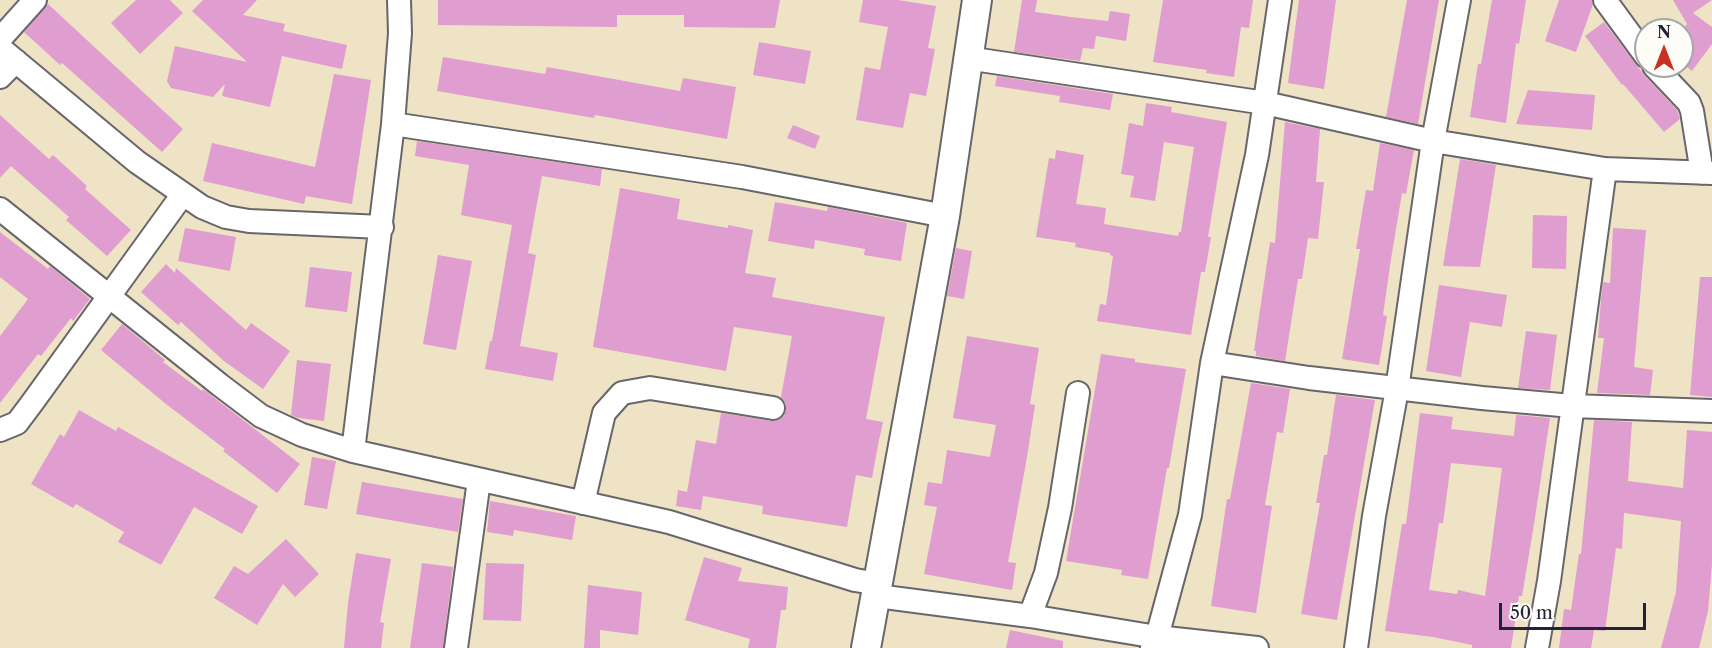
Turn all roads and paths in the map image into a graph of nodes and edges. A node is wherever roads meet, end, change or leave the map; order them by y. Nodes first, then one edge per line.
1 (35, 0) edge
2 (399, 0) edge
3 (976, 0) edge
4 (1280, 0) edge
5 (1459, 0) edge
6 (1605, 0) edge
7 (0, 39) edge
8 (1634, 40) edge
9 (967, 58) junction
10 (5, 62) edge
11 (1665, 78) edge
12 (1265, 104) junction
13 (393, 124) junction
14 (1433, 141) junction
15 (1605, 169) junction
16 (1707, 173) edge
17 (183, 194) junction
18 (0, 209) edge
19 (945, 216) junction
20 (382, 227) junction
21 (110, 296) junction
22 (1212, 363) junction
23 (1397, 389) junction
24 (1078, 393) dead end
25 (1572, 406) junction
26 (773, 408) dead end
27 (1712, 411) edge
28 (0, 430) edge
29 (353, 451) junction
30 (479, 480) junction
31 (583, 503) junction
32 (878, 590) junction
33 (1030, 616) junction
34 (1154, 642) edge
35 (456, 648) edge
36 (866, 648) edge
37 (1257, 648) edge
38 (1356, 648) edge
39 (1537, 648) edge

1 - 7 street
2 - 13 street
3 - 9 street
4 - 12 street
5 - 14 street
6 - 8 street
9 - 12 street
9 - 19 street
10 - 17 street
11 - 16 street
12 - 14 street
12 - 22 street
13 - 19 street
13 - 20 street
14 - 15 street
14 - 23 street
15 - 16 street
15 - 25 street
17 - 20 street
17 - 21 street
18 - 21 street
19 - 32 street
20 - 29 street
21 - 28 street
21 - 29 street
22 - 23 street
22 - 34 street
23 - 25 street
23 - 38 street
24 - 33 street
25 - 27 street
25 - 39 street
26 - 31 street
29 - 30 street
30 - 31 street
30 - 35 street
31 - 32 street
32 - 33 street
32 - 36 street
33 - 34 street
34 - 37 street

